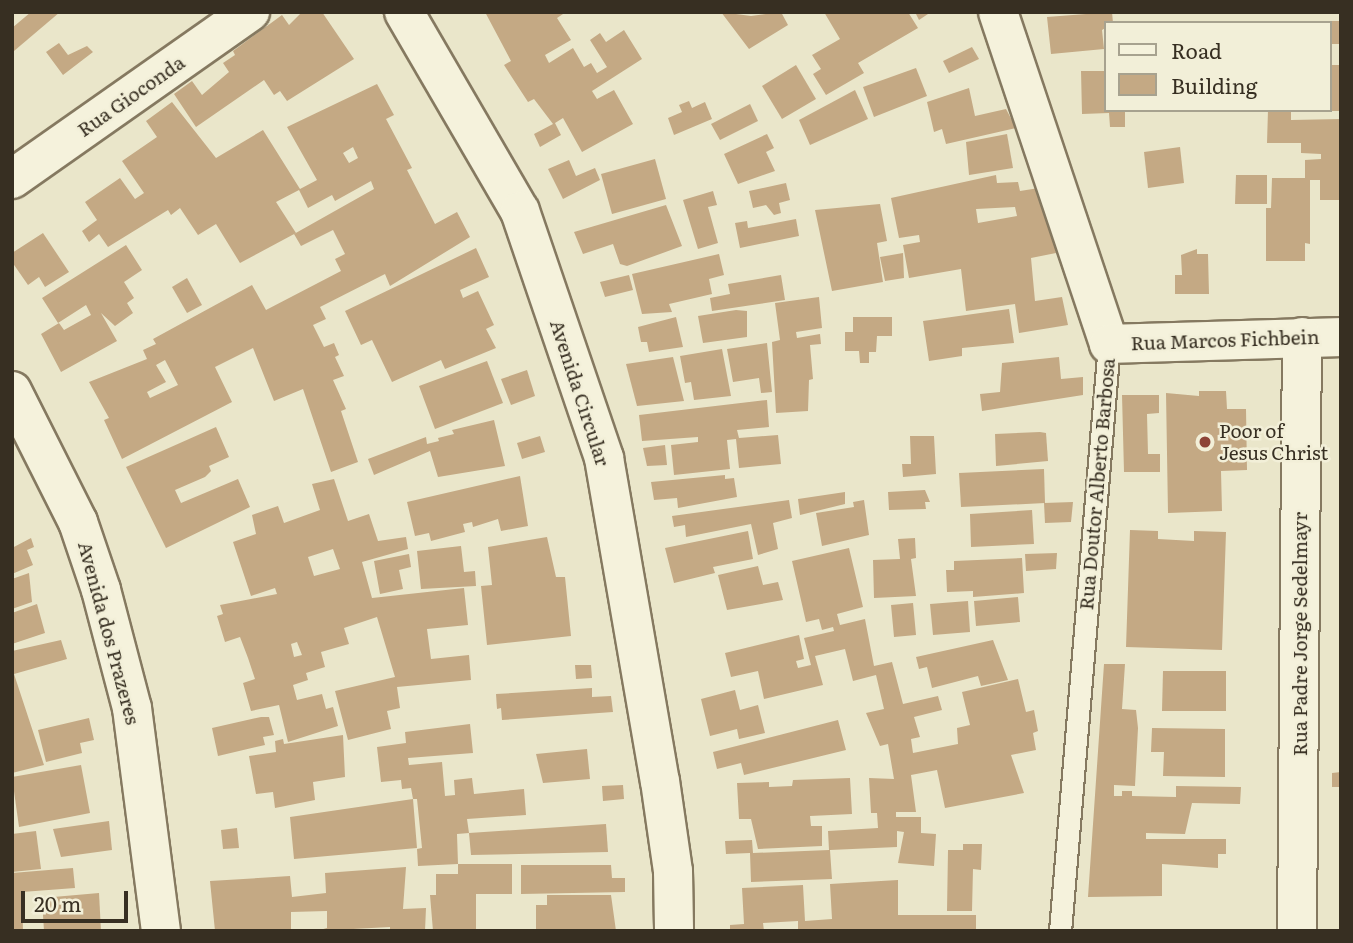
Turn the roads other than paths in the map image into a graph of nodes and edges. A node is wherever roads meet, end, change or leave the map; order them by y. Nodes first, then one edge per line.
1 (250, 12) edge
2 (404, 12) edge
3 (998, 12) edge
4 (12, 179) edge
5 (1302, 337) junction
6 (1341, 337) edge
7 (1109, 344) junction
8 (12, 391) edge
9 (161, 931) edge
10 (674, 931) edge
11 (1060, 931) edge
12 (1297, 931) edge

1 - 4 street, Rua Gioconda
2 - 10 street, Avenida Circular
3 - 7 street, Rua Doutor Alberto Barbosa
5 - 6 street, Rua Marcos Fichbein
5 - 7 street, Rua Marcos Fichbein
5 - 12 street, Rua Padre Jorge Sedelmayr
7 - 11 lane, Rua Doutor Alberto Barbosa
8 - 9 street, Avenida dos Prazeres

